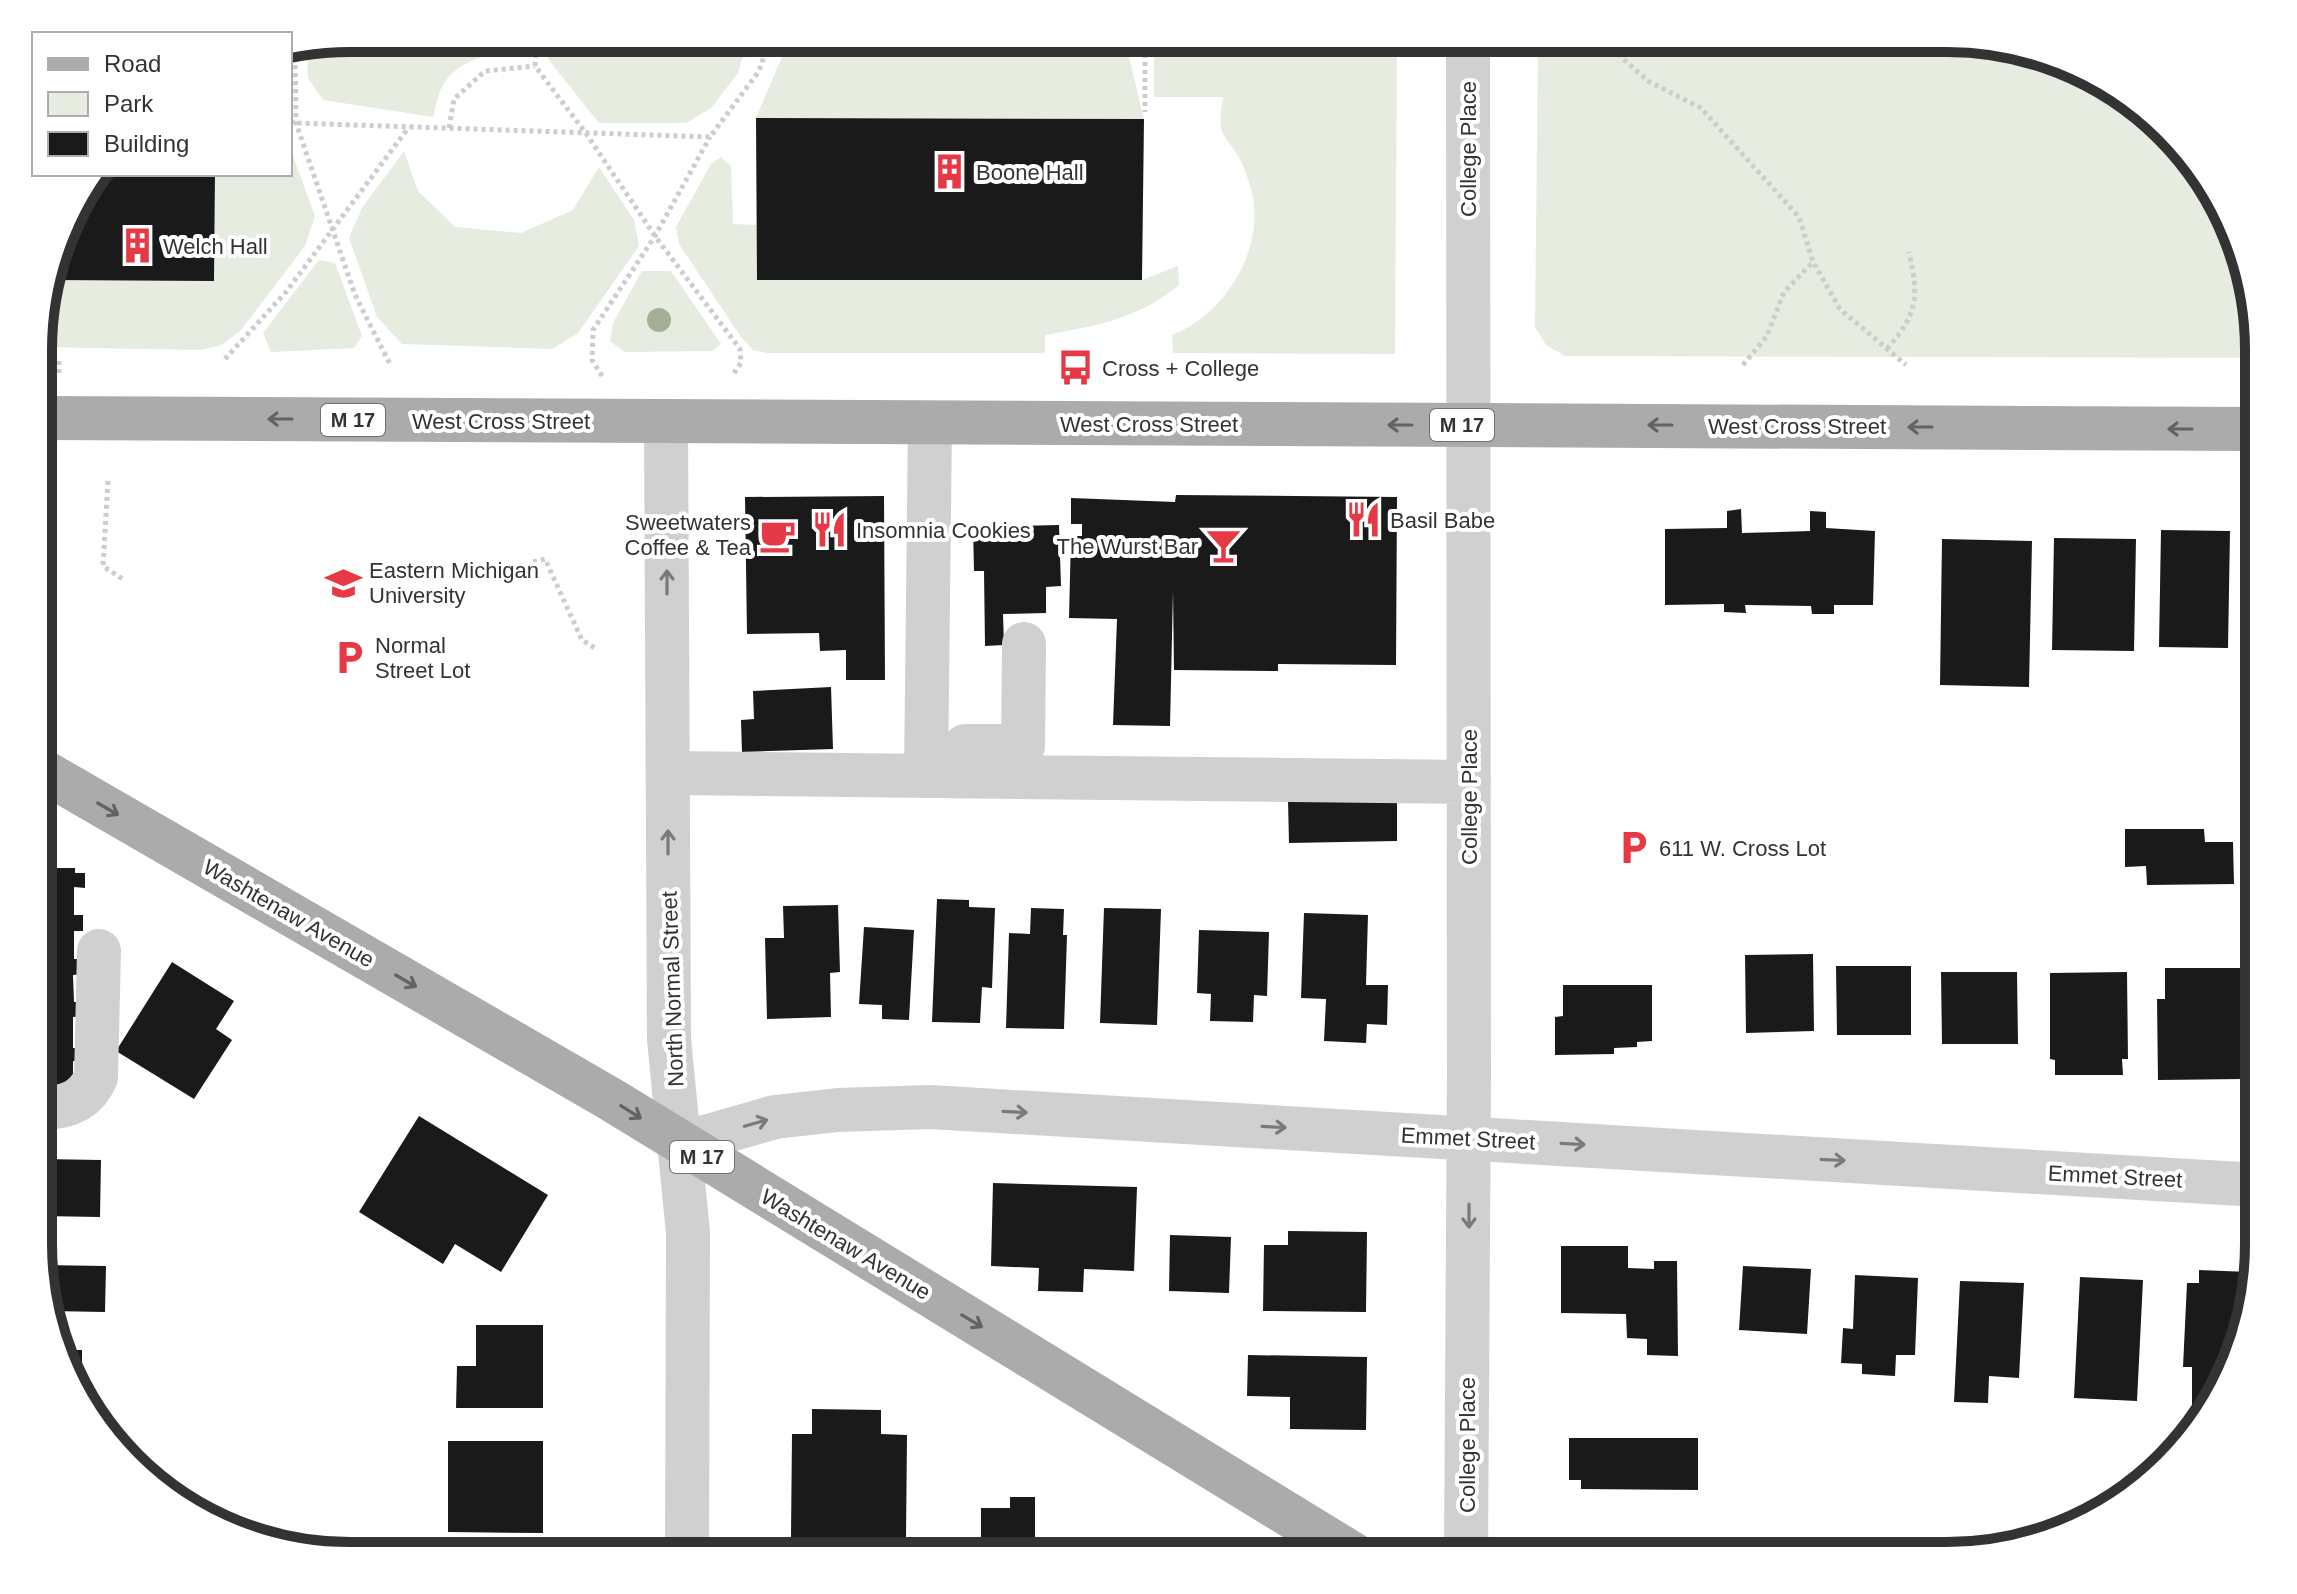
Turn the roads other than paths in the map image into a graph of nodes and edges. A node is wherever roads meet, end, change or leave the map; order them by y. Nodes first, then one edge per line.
1 (1468, 52) edge
2 (52, 418) edge
3 (666, 422) junction
4 (930, 423) junction
5 (1467, 425) junction
6 (2245, 429) edge
7 (1024, 644) dead end
8 (926, 761) junction
9 (668, 773) junction
10 (52, 776) edge
11 (1469, 782) junction
12 (99, 951) dead end
13 (52, 1107) edge
14 (1468, 1138) junction
15 (681, 1144) junction
16 (2245, 1184) edge
17 (687, 1542) edge
18 (1333, 1542) edge
19 (1466, 1542) edge

1 - 5 street, College Place
3 -> 2 main road, West Cross Street / M 17
3 - 4 main road, West Cross Street / M 17
9 -> 3 street, North Normal Street
5 -> 4 main road, West Cross Street / M 17
4 - 8 street
6 -> 5 main road, West Cross Street / M 17
5 - 11 street, College Place
7 - 8 street
8 - 9 street
8 - 11 street
15 -> 9 street, North Normal Street
10 -> 15 main road, Washtenaw Avenue / M 17
11 - 14 street, College Place
12 - 13 street
15 -> 14 street, Emmet Street
14 -> 16 street, Emmet Street
14 -> 19 street, College Place
15 - 17 street, North Normal Street
15 -> 18 main road, Washtenaw Avenue / M 17

